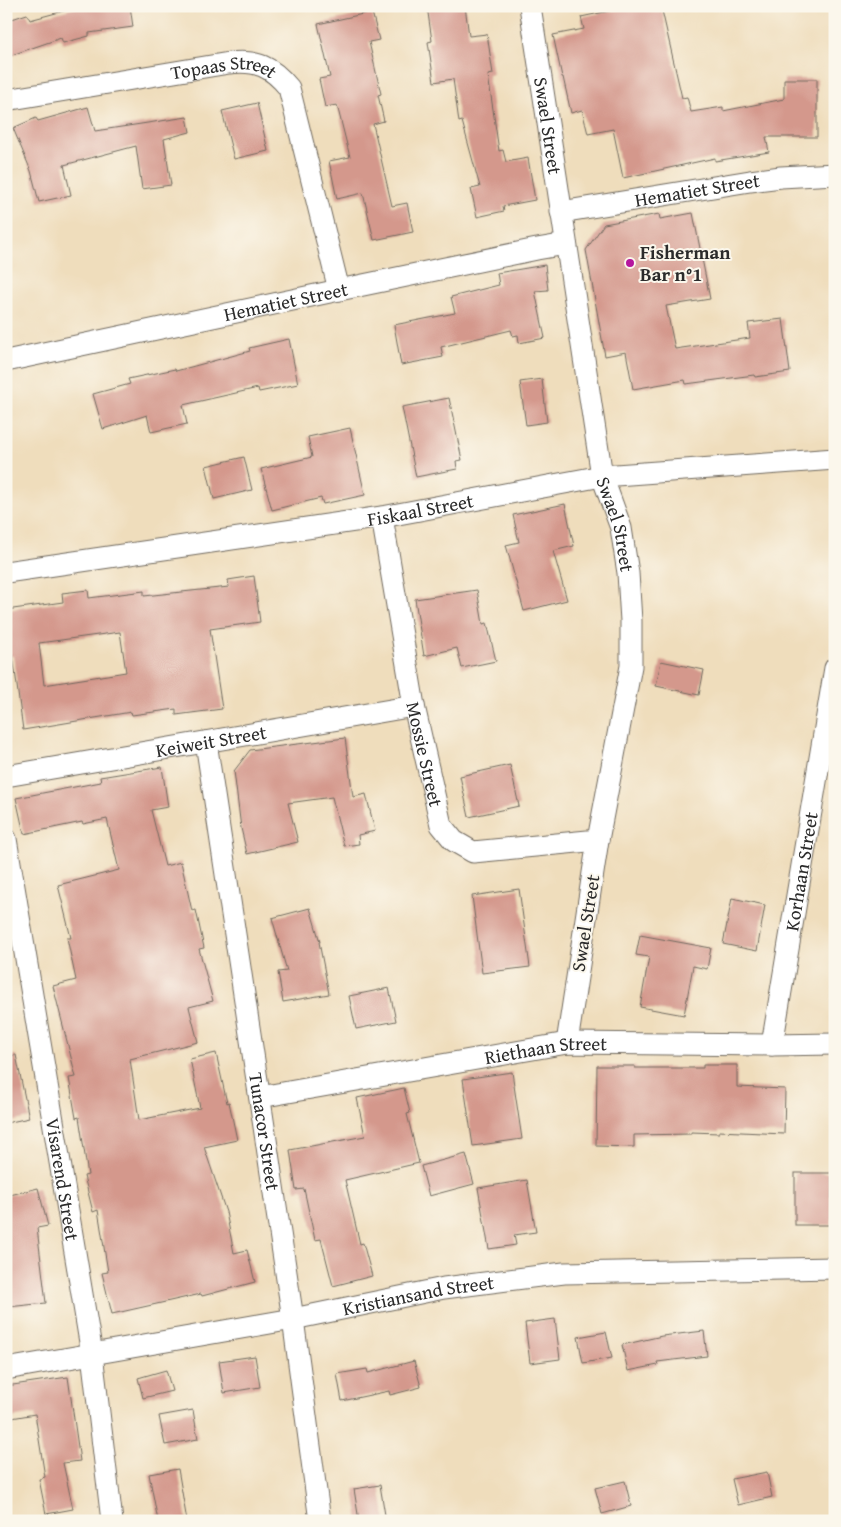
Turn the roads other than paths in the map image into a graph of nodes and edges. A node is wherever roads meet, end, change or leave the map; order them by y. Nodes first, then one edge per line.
1 (530, 6) edge
2 (6, 100) edge
3 (835, 174) edge
4 (561, 212) junction
5 (566, 244) junction
6 (339, 290) junction
7 (6, 361) edge
8 (835, 459) edge
9 (602, 476) junction
10 (382, 516) junction
11 (6, 572) edge
12 (835, 668) edge
13 (414, 706) junction
14 (206, 742) junction
15 (6, 776) edge
16 (6, 839) edge
17 (598, 840) junction
18 (567, 1043) junction
19 (835, 1044) edge
20 (772, 1045) junction
21 (260, 1097) junction
22 (835, 1268) edge
23 (293, 1319) junction
24 (92, 1354) junction
25 (6, 1369) edge
26 (112, 1521) edge
27 (320, 1521) edge

1 - 4 street, Swael Street
2 - 6 street, Topaas Street
3 - 4 street, Hematiet Street
4 - 5 street, Swael Street
5 - 6 street, Hematiet Street
5 - 9 street, Swael Street
6 - 7 street, Hematiet Street
8 - 9 street, Fiskaal Street
9 - 10 street, Fiskaal Street
9 - 17 street, Swael Street
10 - 11 street, Fiskaal Street
10 - 13 street, Mossie Street
12 - 20 street, Korhaan Street
13 - 14 street, Keiweit Street
13 - 17 street, Mossie Street
14 - 15 street, Keiweit Street
14 - 21 street, Tunacor Street
16 - 24 street, Visarend Street
17 - 18 street, Swael Street
18 - 20 street, Riethaan Street
18 - 21 street, Riethaan Street
19 - 20 street, Riethaan Street
21 - 23 street, Tunacor Street
22 - 23 street, Kristiansand Street
23 - 24 street, Kristiansand Street
23 - 27 street, Tunacor Street
24 - 25 street, Kristiansand Street
24 - 26 street, Visarend Street

